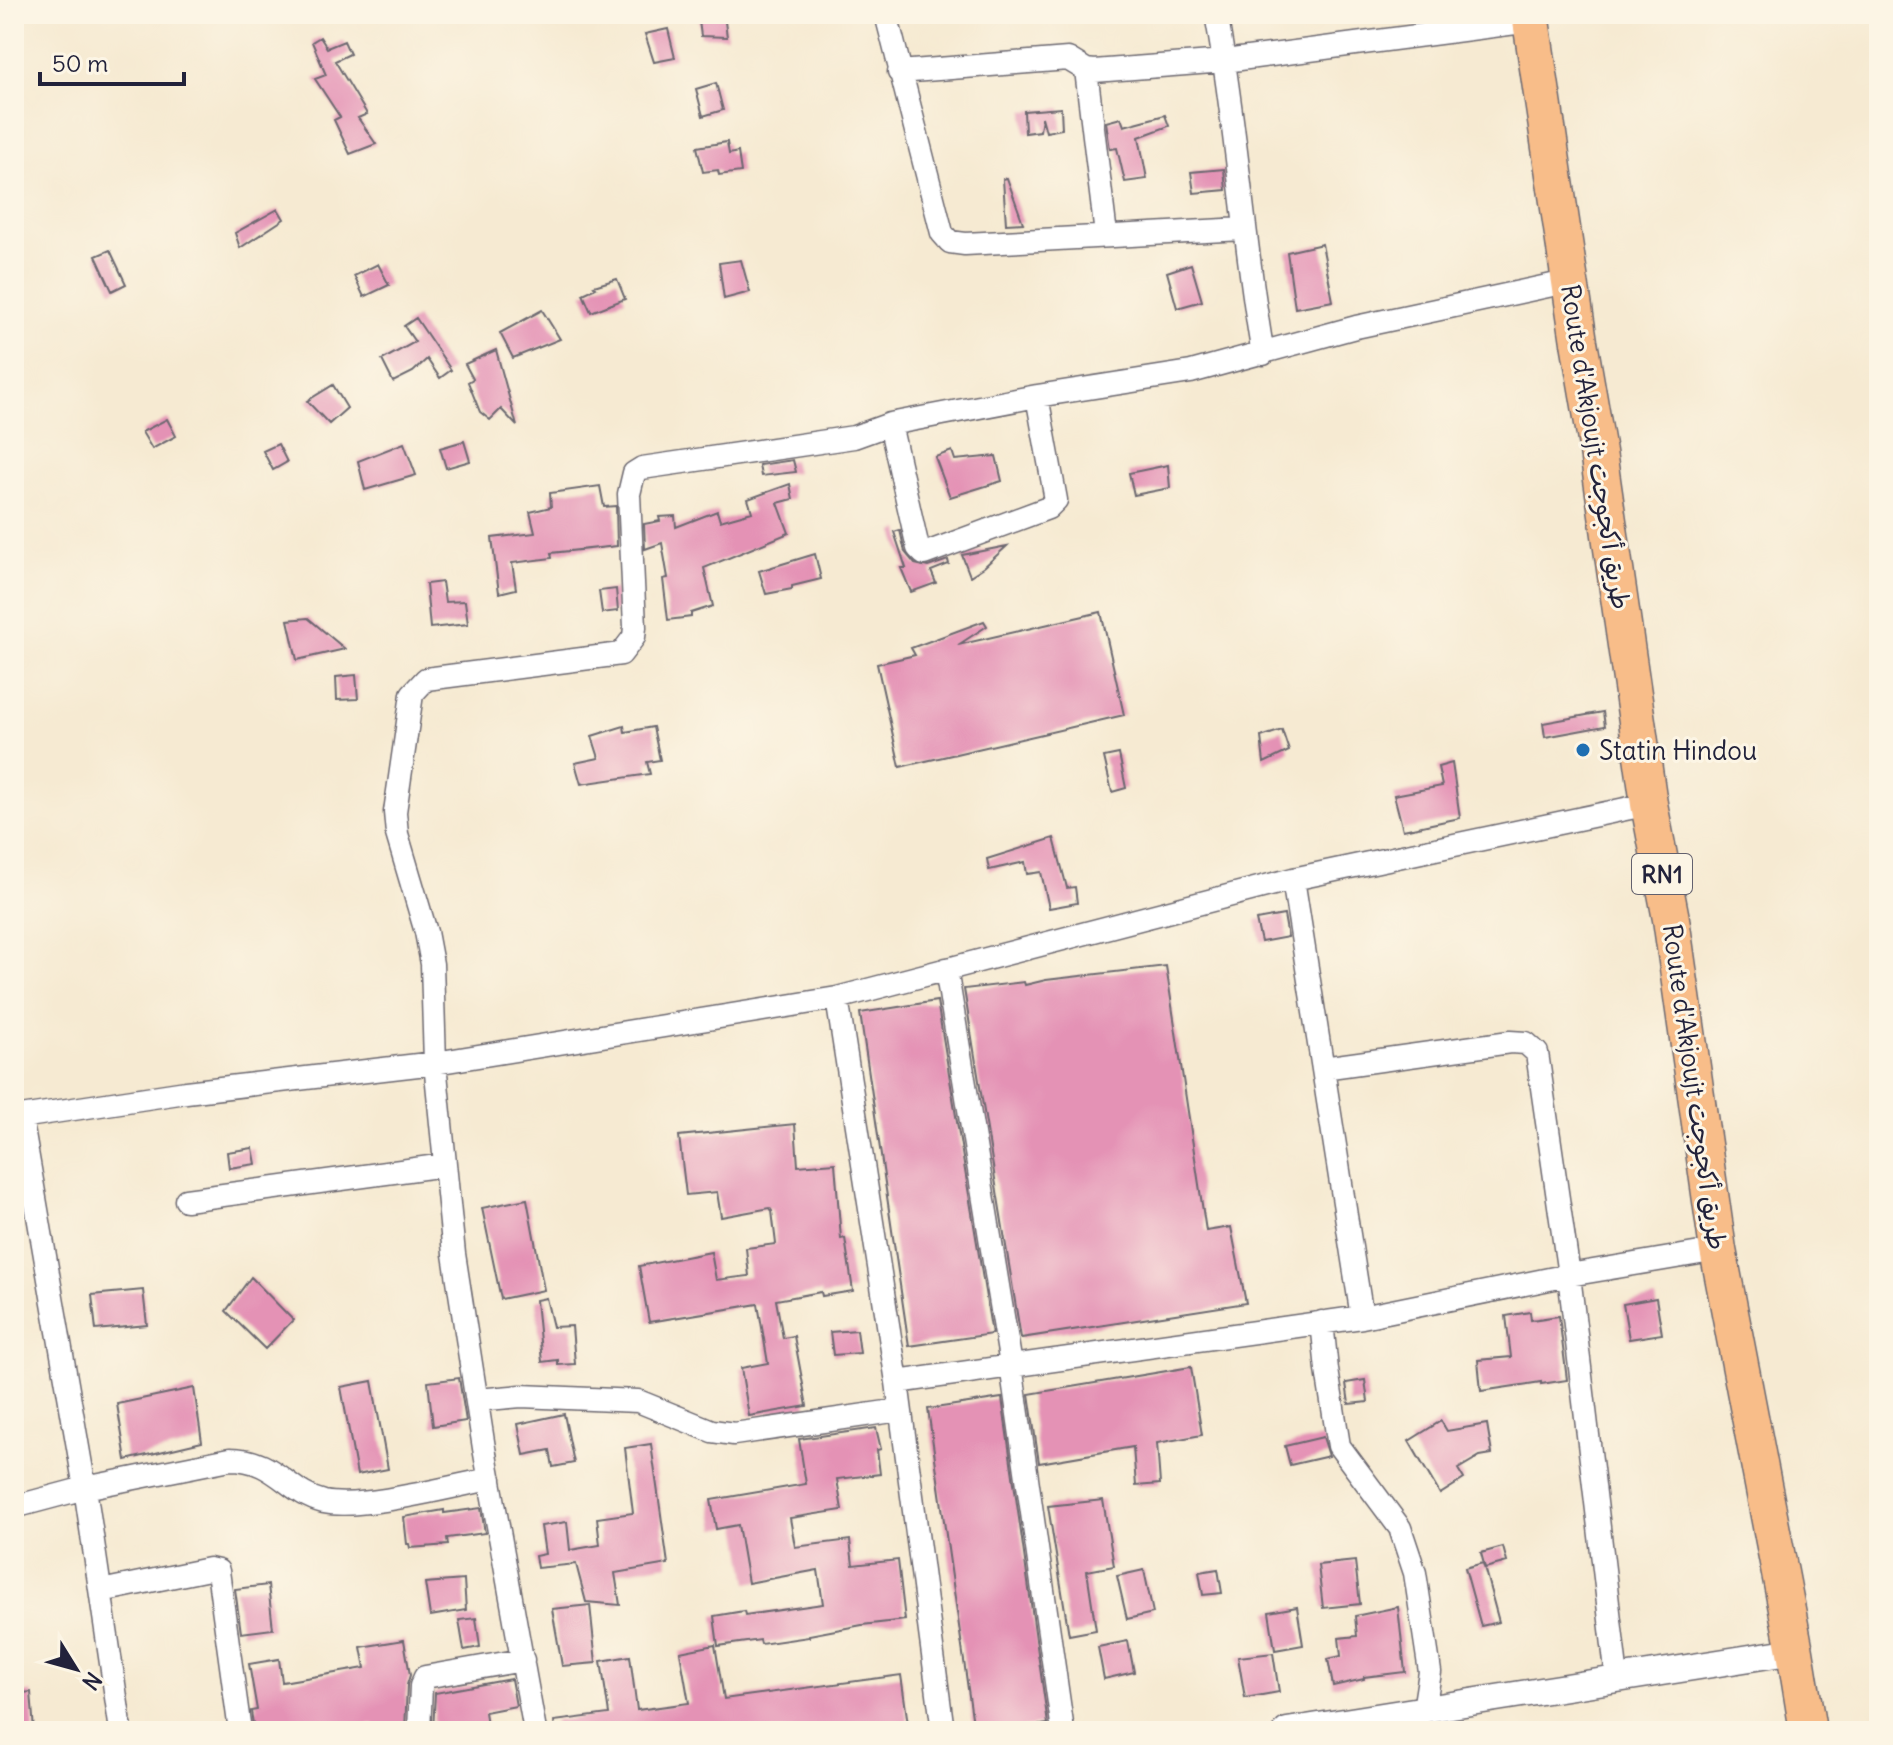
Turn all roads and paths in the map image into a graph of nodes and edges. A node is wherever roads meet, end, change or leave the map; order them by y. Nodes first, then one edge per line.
1 (886, 14) edge
2 (1216, 14) edge
3 (1530, 17) edge
4 (1225, 61) junction
5 (1086, 70) junction
6 (899, 72) junction
7 (1243, 229) junction
8 (1106, 235) junction
9 (1571, 281) junction
10 (1263, 354) junction
11 (1037, 396) junction
12 (890, 424) junction
13 (1649, 804) junction
14 (1293, 879) junction
15 (946, 969) junction
16 (837, 998) junction
17 (435, 1063) junction
18 (1323, 1068) junction
19 (17, 1118) edge
20 (445, 1165) junction
21 (186, 1200) dead end
22 (1718, 1250) junction
23 (1569, 1275) junction
24 (1362, 1317) junction
25 (1322, 1322) junction
26 (1011, 1365) junction
27 (897, 1382) junction
28 (477, 1400) junction
29 (900, 1410) junction
30 (490, 1479) junction
31 (85, 1488) junction
32 (14, 1507) edge
33 (101, 1591) junction
34 (1795, 1651) junction
35 (523, 1660) junction
36 (1617, 1679) junction
37 (1424, 1710) junction
38 (1349, 1726) edge
39 (121, 1731) edge
40 (240, 1731) edge
41 (419, 1731) edge
42 (535, 1731) edge
43 (943, 1731) edge
44 (1063, 1731) edge
45 (1287, 1731) edge
46 (1808, 1731) edge

1 - 6 street
2 - 4 street
3 - 4 street
3 - 9 highway, Route d'Akjoujt طريق أكجوجت / RN1
4 - 5 street
4 - 7 street
5 - 6 street
5 - 8 street
6 - 8 street
7 - 8 street
7 - 10 street
9 - 10 street
9 - 13 highway, Route d'Akjoujt طريق أكجوجت / RN1
10 - 11 street
11 - 12 street
11 - 12 street
12 - 17 street
13 - 14 street
13 - 22 highway, Route d'Akjoujt طريق أكجوجت / RN1
14 - 15 street
14 - 18 street
15 - 16 street
15 - 26 street
16 - 17 street
16 - 27 street
17 - 19 street
17 - 20 street
18 - 23 street
18 - 24 street
19 - 31 street
20 - 21 street
20 - 28 street
22 - 23 street
22 - 34 highway, Route d'Akjoujt طريق أكجوجت / RN1
23 - 24 street
23 - 36 street
24 - 25 street
25 - 26 street
25 - 37 street
26 - 27 street
26 - 44 street
27 - 29 street
28 - 29 street
28 - 30 street
29 - 43 street
30 - 31 street
30 - 35 street
31 - 32 street
31 - 33 street
33 - 39 street
33 - 40 street
34 - 36 street
34 - 46 highway, Route d'Akjoujt طريق أكجوجت / RN1
35 - 41 street
35 - 42 street
36 - 37 street
37 - 38 street
38 - 45 street

